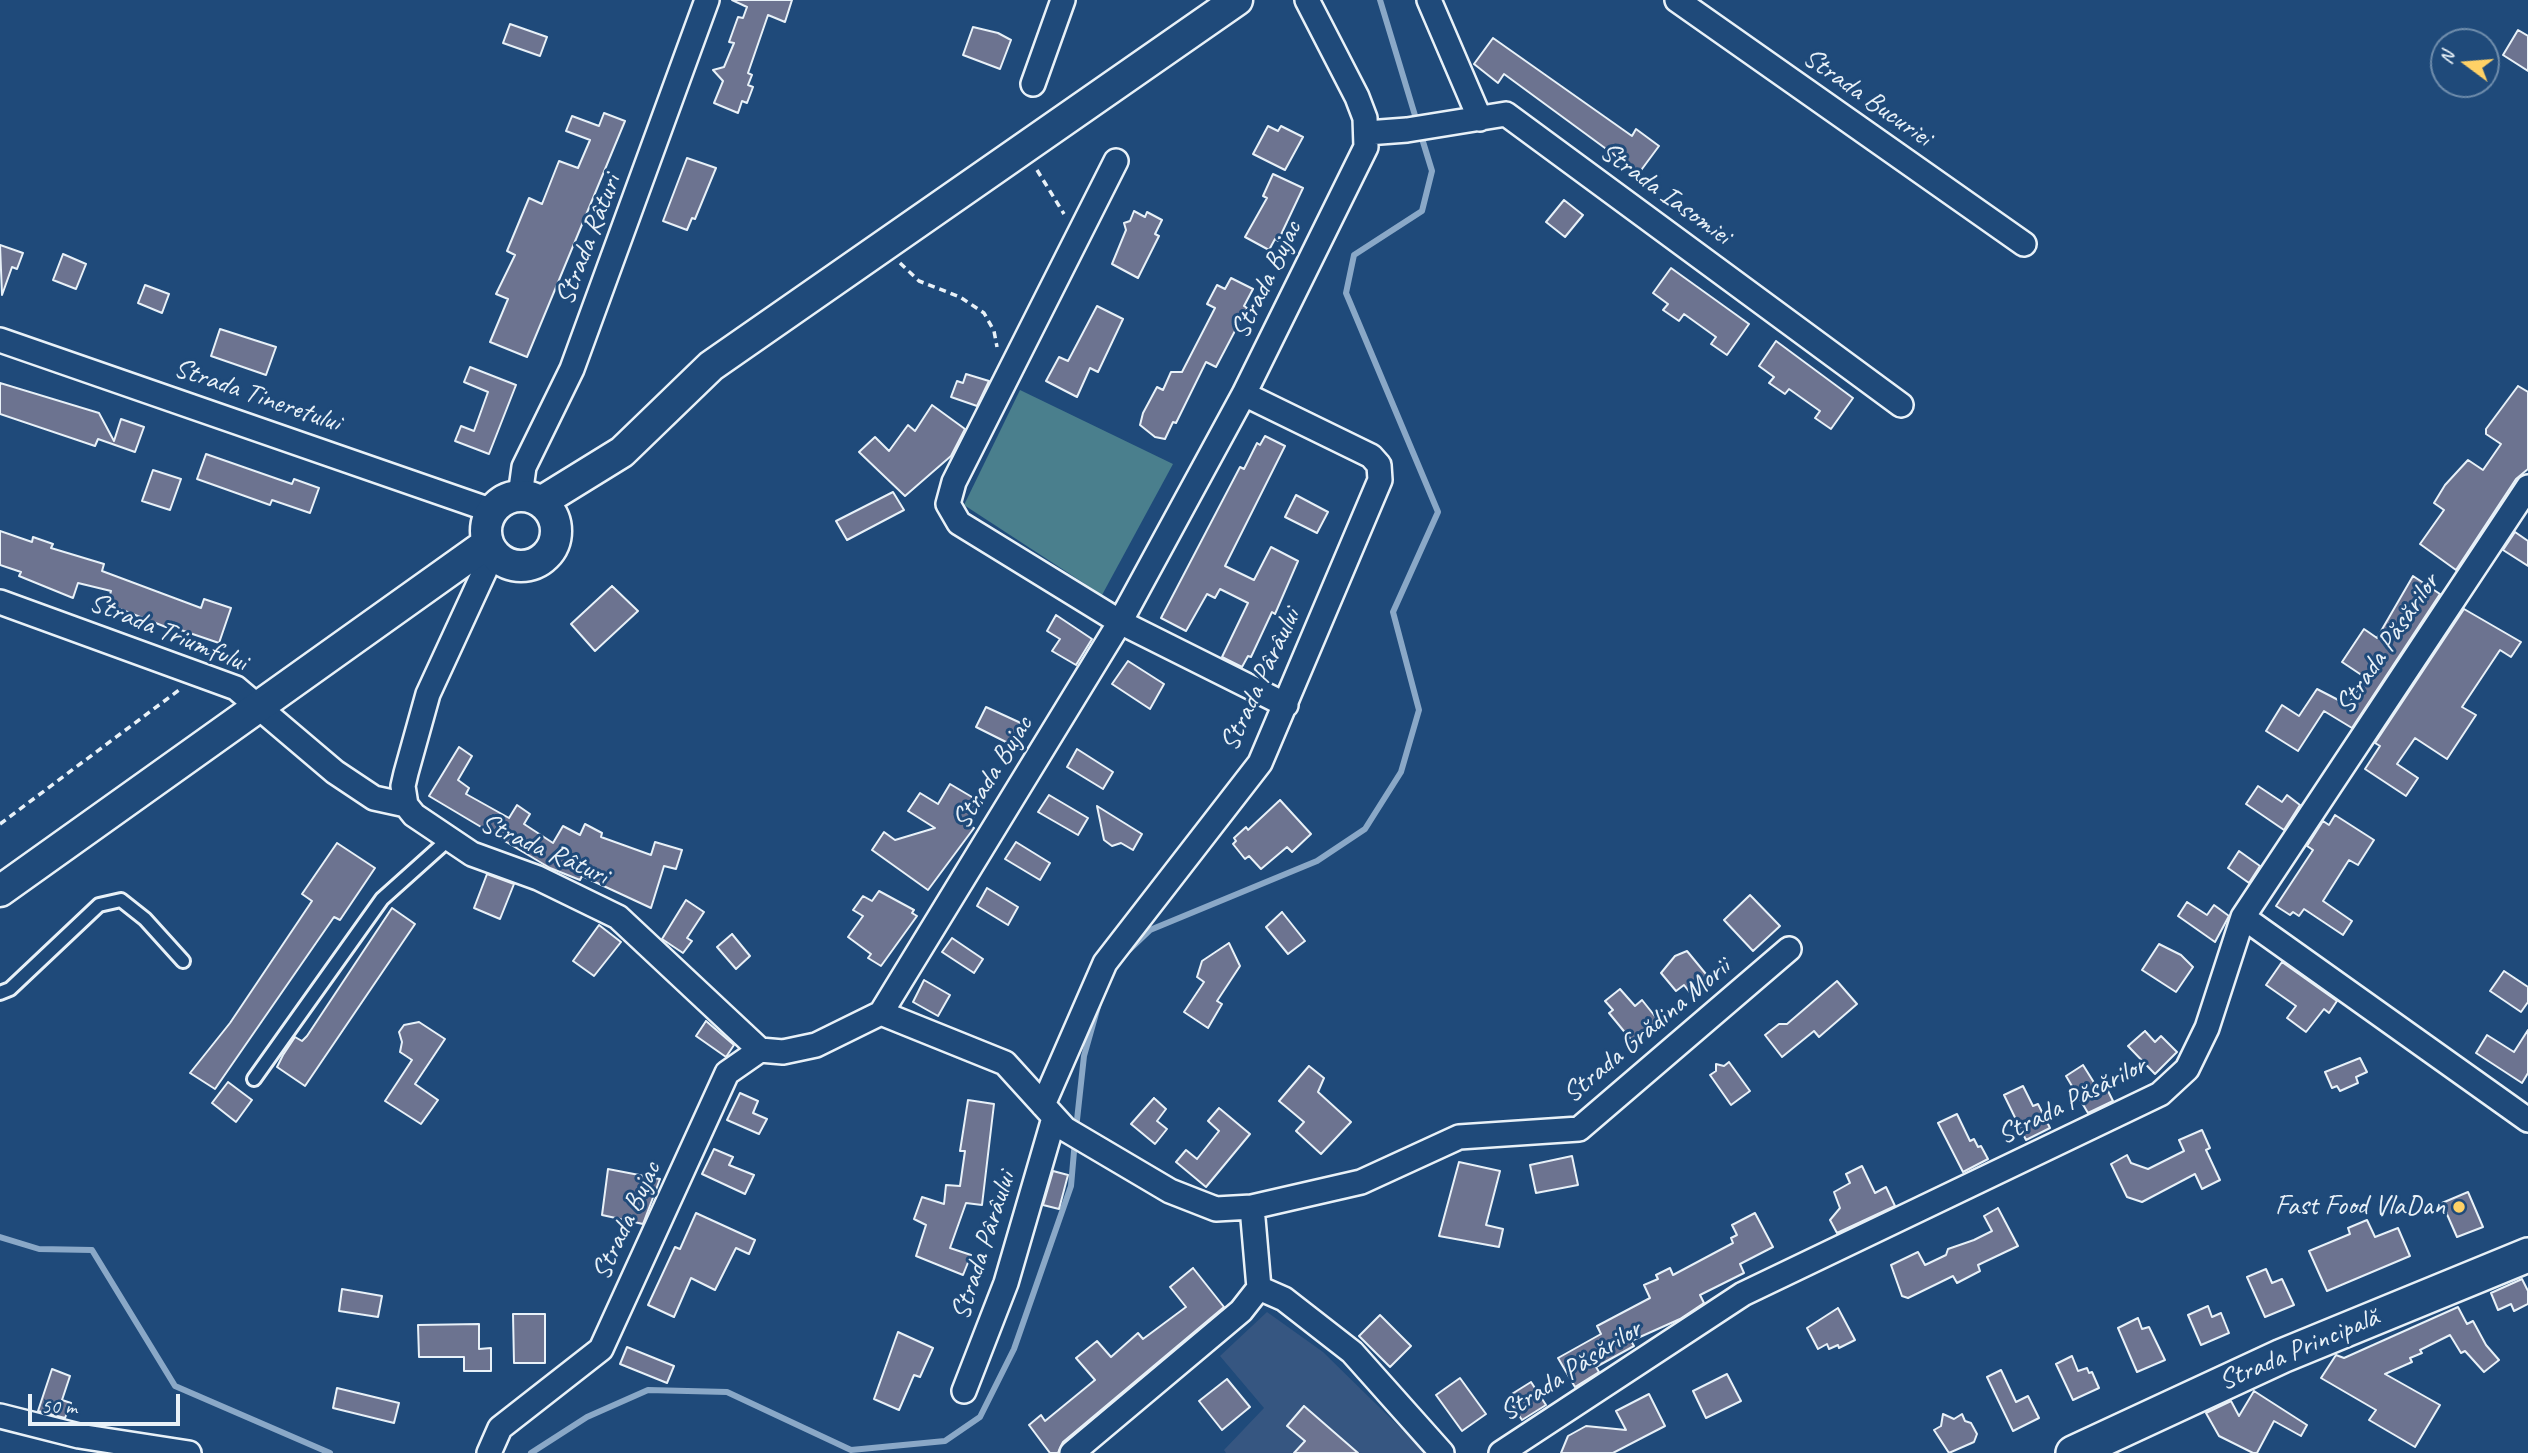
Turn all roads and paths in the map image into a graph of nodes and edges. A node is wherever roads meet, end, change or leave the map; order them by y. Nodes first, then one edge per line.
1 (707, 0) edge
2 (1063, 0) edge
3 (1237, 0) edge
4 (1307, 0) edge
5 (1429, 0) edge
6 (1676, 0) edge
7 (1033, 84) dead end
8 (1480, 119) junction
9 (1367, 133) junction
10 (1116, 161) dead end
11 (2024, 244) dead end
12 (894, 256) dead end
13 (0, 340) edge
14 (1004, 384) junction
15 (1244, 394) junction
16 (1901, 405) dead end
17 (2528, 487) edge
18 (531, 499) junction
19 (492, 511) junction
20 (491, 548) junction
21 (0, 602) edge
22 (1120, 622) junction
23 (200, 674) junction
24 (258, 704) junction
25 (1286, 705) junction
26 (406, 805) junction
27 (0, 824) edge
28 (449, 839) junction
29 (0, 891) edge
30 (2243, 917) junction
31 (1789, 949) dead end
32 (183, 961) dead end
33 (0, 993) edge
34 (881, 1013) junction
35 (760, 1051) junction
36 (254, 1079) dead end
37 (2526, 1115) edge
38 (1054, 1117) junction
39 (1252, 1207) junction
40 (2528, 1255) edge
41 (1259, 1288) junction
42 (964, 1391) dead end
43 (0, 1416) edge
44 (189, 1453) edge
45 (489, 1453) edge
46 (1072, 1453) edge
47 (1442, 1453) edge
48 (1501, 1453) edge
49 (2073, 1453) edge

1 - 18 street, Strada Râturi
2 - 7 street
3 - 18 street
4 - 9 street
5 - 8 street
6 - 11 street, Strada Bucuriei
8 - 9 street, Strada Iasomiei
8 - 16 street, Strada Iasomiei
9 - 15 street, Strada Bujac
10 - 14 street
12 - 14 path
13 - 19 street, Strada Tineretului
14 - 22 street
15 - 22 street, Strada Bujac
15 - 25 street, Strada Pârâului
17 - 30 street, Strada Păsărilor
18 - 19 street
18 - 20 street
19 - 20 street
20 - 24 street
20 - 26 street
21 - 23 street, Strada Triumfului
22 - 25 street
22 - 34 street, Strada Bujac
23 - 24 street, Strada Triumfului
23 - 27 path
24 - 26 street, Strada Triumfului
24 - 29 street
25 - 38 street, Strada Pârâului
26 - 28 street, Strada Râturi
28 - 35 street, Strada Râturi
28 - 36 lane
30 - 37 street
30 - 48 street, Strada Păsărilor
31 - 39 street, Strada Grădina Morii
32 - 33 lane
34 - 35 street
34 - 38 street, Strada Grădina Morii
35 - 45 street, Strada Bujac
38 - 39 street, Strada Grădina Morii
38 - 42 street, Strada Pârâului
39 - 41 street
40 - 49 main road, Strada Principală
41 - 46 street
41 - 47 street
43 - 44 street

